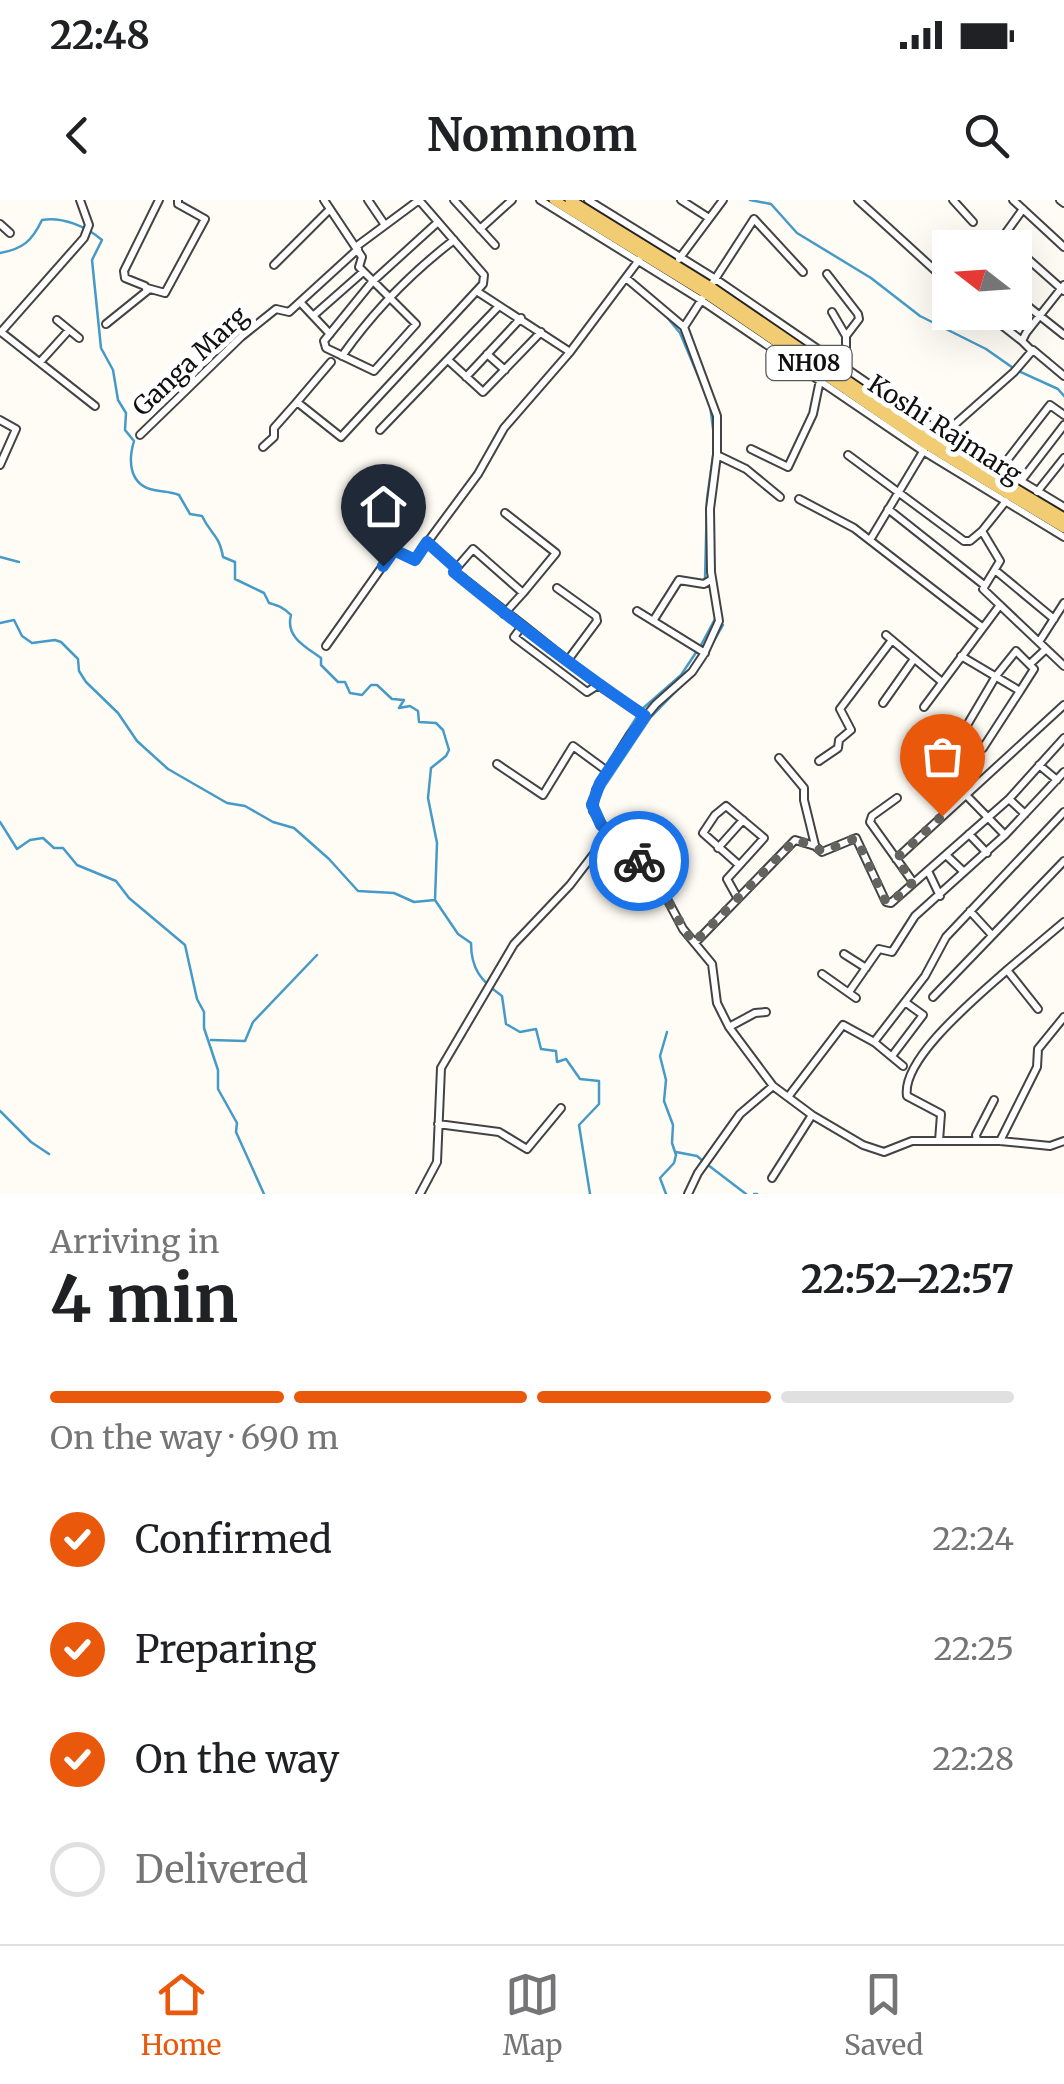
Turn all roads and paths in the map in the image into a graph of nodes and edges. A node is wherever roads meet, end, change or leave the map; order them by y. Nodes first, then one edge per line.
1 (80, 200) edge
2 (160, 200) edge
3 (178, 200) edge
4 (324, 200) edge
5 (368, 200) edge
6 (419, 200) edge
7 (454, 200) edge
8 (512, 200) edge
9 (540, 200) edge
10 (554, 200) edge
11 (570, 200) edge
12 (588, 200) edge
13 (681, 200) edge
14 (723, 200) edge
15 (858, 200) edge
16 (953, 200) edge
17 (1012, 200) edge
18 (330, 209) junction
19 (1023, 209) junction
20 (709, 218) junction
21 (438, 222) junction
22 (973, 222) dead end
23 (0, 224) edge
24 (385, 225) junction
25 (480, 228) junction
26 (1008, 230) edge
27 (10, 233) dead end
28 (454, 240) junction
29 (495, 245) dead end
30 (357, 247) junction
31 (1064, 247) edge
32 (639, 260) junction
33 (1032, 262) edge
34 (274, 265) dead end
35 (932, 268) edge
36 (672, 270) junction
37 (363, 272) junction
38 (803, 272) dead end
39 (827, 274) dead end
40 (626, 278) junction
41 (372, 282) junction
42 (147, 288) junction
43 (1063, 288) edge
44 (707, 289) junction
45 (478, 292) junction
46 (389, 298) junction
47 (300, 302) junction
48 (499, 306) junction
49 (1032, 309) edge
50 (832, 312) dead end
51 (1040, 315) junction
52 (313, 316) junction
53 (521, 318) junction
54 (57, 320) dead end
55 (106, 324) dead end
56 (684, 327) junction
57 (69, 330) junction
58 (1008, 330) edge
59 (0, 332) edge
60 (541, 332) junction
61 (330, 334) junction
62 (1064, 335) edge
63 (846, 336) junction
64 (80, 338) dead end
65 (1022, 341) junction
66 (570, 352) junction
67 (1036, 352) junction
68 (487, 354) junction
69 (342, 356) junction
70 (448, 360) junction
71 (41, 361) junction
72 (331, 362) dead end
73 (846, 367) junction
74 (505, 370) junction
75 (1064, 376) edge
76 (466, 377) junction
77 (820, 380) junction
78 (297, 402) junction
79 (95, 406) dead end
80 (1064, 415) edge
81 (0, 420) edge
82 (1064, 425) edge
83 (380, 430) dead end
84 (140, 435) dead end
85 (932, 439) junction
86 (263, 447) dead end
87 (751, 449) dead end
88 (2, 454) edge
89 (848, 455) dead end
90 (717, 456) junction
91 (1064, 458) edge
92 (0, 465) edge
93 (1001, 468) junction
94 (1020, 481) junction
95 (898, 492) junction
96 (780, 497) dead end
97 (798, 499) dead end
98 (1006, 501) junction
99 (1030, 502) junction
100 (888, 508) junction
101 (1064, 508) edge
102 (504, 514) dead end
103 (1064, 518) edge
104 (1064, 528) edge
105 (982, 531) junction
106 (1064, 536) edge
107 (870, 541) junction
108 (427, 542) junction
109 (456, 568) junction
110 (996, 570) junction
111 (712, 579) junction
112 (984, 585) junction
113 (557, 588) dead end
114 (523, 593) junction
115 (1064, 603) edge
116 (1000, 605) junction
117 (637, 611) dead end
118 (504, 614) junction
119 (1054, 619) junction
120 (653, 621) junction
121 (522, 625) junction
122 (982, 627) junction
123 (1038, 642) junction
124 (326, 646) dead end
125 (1046, 648) junction
126 (705, 652) junction
127 (961, 656) junction
128 (914, 659) junction
129 (568, 660) junction
130 (1030, 664) junction
131 (1064, 665) edge
132 (996, 676) junction
133 (942, 682) junction
134 (598, 685) junction
135 (1020, 690) junction
136 (883, 703) dead end
137 (1064, 704) edge
138 (924, 707) dead end
139 (645, 716) junction
140 (1064, 738) edge
141 (780, 758) dead end
142 (818, 760) dead end
143 (497, 764) dead end
144 (1039, 766) junction
145 (607, 771) junction
146 (1064, 772) edge
147 (1057, 780) junction
148 (965, 794) junction
149 (896, 798) dead end
150 (1009, 799) junction
151 (1064, 812) edge
152 (1025, 814) junction
153 (988, 818) junction
154 (743, 820) junction
155 (609, 834) junction
156 (969, 834) junction
157 (1005, 835) junction
158 (815, 846) junction
159 (718, 848) junction
160 (986, 852) junction
161 (946, 855) junction
162 (896, 859) junction
163 (1064, 861) edge
164 (739, 865) junction
165 (928, 871) junction
166 (964, 872) junction
167 (913, 882) junction
168 (940, 896) junction
169 (737, 897) junction
170 (970, 911) junction
171 (1064, 922) edge
172 (992, 934) junction
173 (694, 943) junction
174 (844, 954) dead end
175 (866, 968) junction
176 (1007, 970) junction
177 (822, 974) dead end
178 (849, 992) junction
179 (933, 997) dead end
180 (856, 998) dead end
181 (905, 1002) junction
182 (1038, 1009) dead end
183 (766, 1012) dead end
184 (1064, 1017) edge
185 (729, 1027) junction
186 (874, 1042) junction
187 (892, 1056) junction
188 (903, 1066) dead end
189 (774, 1086) junction
190 (788, 1097) junction
191 (994, 1100) dead end
192 (562, 1108) dead end
193 (812, 1116) junction
194 (438, 1124) junction
195 (939, 1141) junction
196 (977, 1141) junction
197 (1000, 1141) junction
198 (1064, 1142) edge
199 (772, 1178) dead end
200 (420, 1194) edge
201 (688, 1194) edge

1 - 59 street
2 - 42 street
3 - 42 street
4 - 18 street
5 - 24 street
6 - 21 street
6 - 24 street, Ganga Marg
7 - 25 street
8 - 25 street
9 - 32 street
10 - 36 main road, Koshi Rajmarg / NH08
11 - 36 main road, Koshi Rajmarg / NH08
12 - 36 street
13 - 20 street
14 - 20 street
15 - 35 street
16 - 22 street
17 - 19 street
18 - 30 street
18 - 34 street
19 - 26 street
19 - 31 street
20 - 36 street
21 - 28 street
21 - 41 street
23 - 27 street
24 - 30 street, Ganga Marg
25 - 29 street
28 - 45 street
28 - 46 street
30 - 37 street
30 - 47 street, Ganga Marg
32 - 36 street
32 - 40 street
33 - 43 street
36 - 44 main road, Koshi Rajmarg / NH08
36 - 44 street
37 - 41 street
37 - 52 street
38 - 44 street
39 - 63 street
40 - 56 street
40 - 66 street
41 - 46 street
41 - 61 street
42 - 55 street
43 - 51 street
44 - 56 street
44 - 73 street
44 - 77 street
44 - 85 main road, Koshi Rajmarg / NH08
45 - 48 street
45 - 78 street
46 - 69 street
46 - 69 street
47 - 52 street
47 - 84 street, Ganga Marg
48 - 53 street
48 - 70 street
49 - 51 street
50 - 63 street
51 - 62 street
51 - 65 street
52 - 61 street
53 - 60 street
53 - 68 street
54 - 57 street
56 - 90 street
57 - 64 street
57 - 71 street
58 - 65 street
59 - 71 street
60 - 66 street
60 - 74 street
61 - 69 street
63 - 73 street
65 - 67 street
66 - 108 street
67 - 75 street
67 - 85 street
68 - 74 street
68 - 76 street
70 - 76 street
70 - 83 street
71 - 79 street
72 - 78 street
73 - 85 street
74 - 76 street
77 - 85 street
77 - 87 street
78 - 86 street
80 - 93 street
81 - 88 street
82 - 94 street
85 - 93 street
85 - 95 street
85 - 98 street
85 - 99 main road, Koshi Rajmarg / NH08
88 - 92 street
89 - 95 street
90 - 96 street
90 - 111 street
91 - 99 street
93 - 94 street
94 - 99 street
95 - 100 street
95 - 105 street
97 - 107 street
98 - 99 street
98 - 105 street
99 - 101 street
99 - 103 main road, Koshi Rajmarg / NH08
99 - 104 main road, Koshi Rajmarg / NH08
99 - 106 street
100 - 107 street
100 - 112 street
102 - 114 street
105 - 110 street
107 - 122 street
108 - 109 street
108 - 124 street
109 - 114 street
109 - 118 street
110 - 112 street
110 - 119 street
111 - 120 street
111 - 126 street
112 - 116 street
113 - 129 street
114 - 118 street
115 - 119 street
116 - 122 street
116 - 123 street
117 - 120 street
118 - 121 street
119 - 123 street
120 - 126 street
121 - 129 street
121 - 134 street
122 - 127 street
123 - 125 street
125 - 130 street
125 - 131 street
126 - 139 street
127 - 132 street
127 - 133 street
128 - 133 street
128 - 136 street
128 - 142 street
129 - 134 street
130 - 132 street
130 - 135 street
132 - 135 street
132 - 135 street
133 - 138 street
134 - 139 street
137 - 148 street
139 - 145 street
140 - 144 street
141 - 158 street
143 - 145 street
144 - 147 street
144 - 150 street
145 - 155 street
146 - 147 street
147 - 152 street
148 - 153 street
148 - 162 street
149 - 162 street
150 - 152 street
150 - 153 street
151 - 170 street
152 - 157 street
153 - 156 street
153 - 157 street
154 - 159 street
154 - 159 street
154 - 164 street
155 - 173 street
155 - 194 street
156 - 160 street
156 - 161 street
157 - 160 street
158 - 167 street
158 - 169 street
159 - 164 street
160 - 166 street
161 - 165 street
161 - 166 street
162 - 167 street
163 - 172 street
164 - 169 street
165 - 167 street
165 - 168 street
166 - 168 street
168 - 175 street
169 - 173 street
170 - 172 street
170 - 181 street
171 - 176 street
172 - 179 street
173 - 185 street
174 - 175 street
175 - 178 street
176 - 182 street
176 - 195 street
177 - 178 street
178 - 180 street
181 - 186 street
181 - 187 street
183 - 185 street
184 - 197 street
185 - 189 street
186 - 187 street
186 - 190 street
187 - 188 street
189 - 190 street
189 - 201 street
190 - 193 street
191 - 196 street
192 - 194 street
193 - 195 street
193 - 199 street
194 - 200 street
195 - 196 street
196 - 197 street
197 - 198 street

